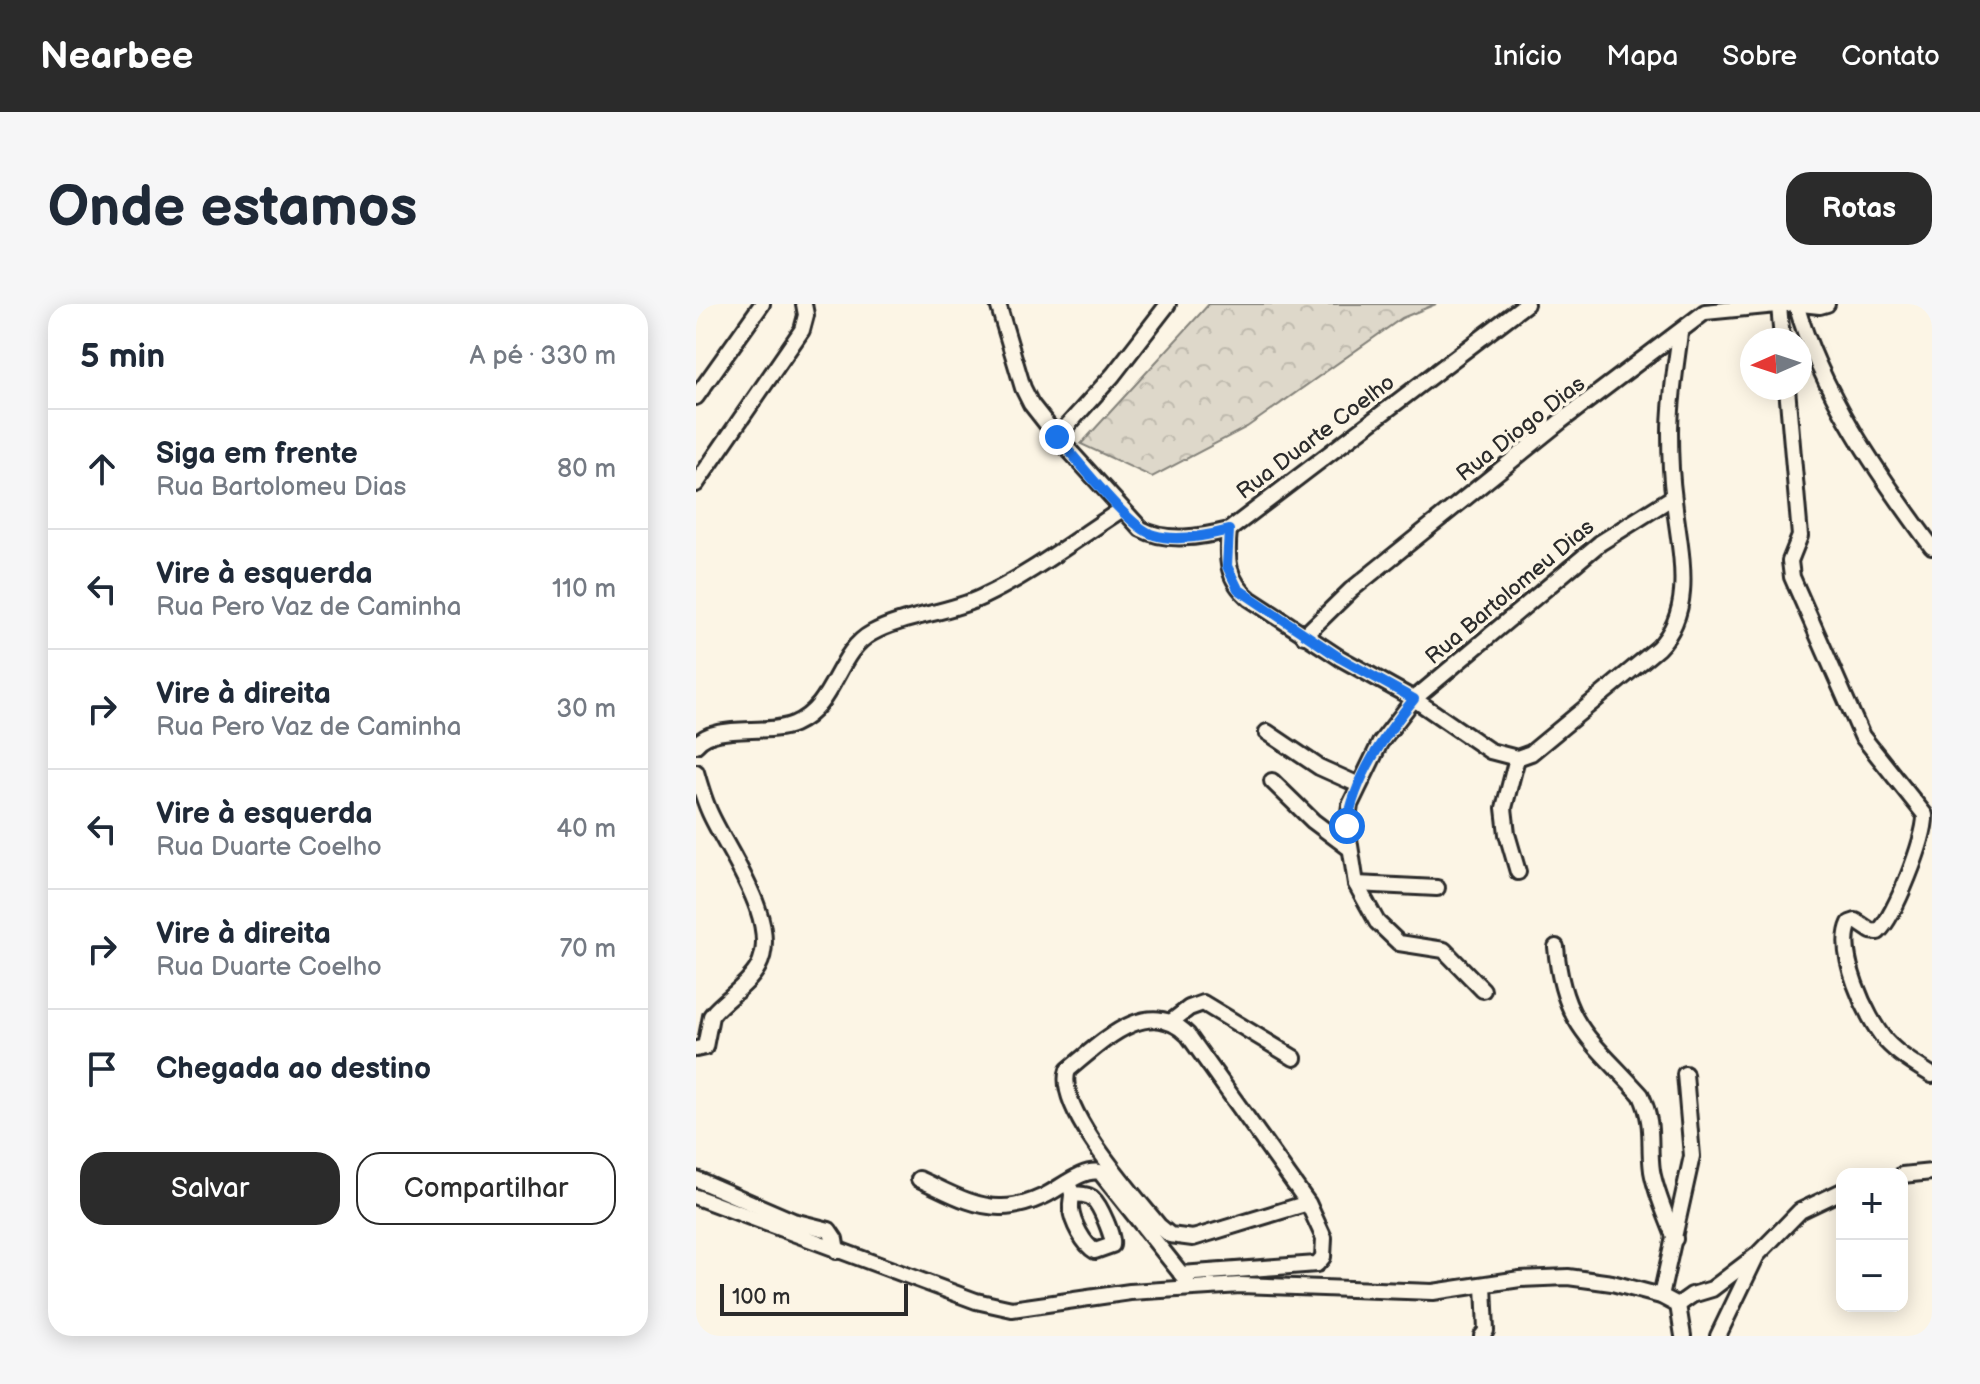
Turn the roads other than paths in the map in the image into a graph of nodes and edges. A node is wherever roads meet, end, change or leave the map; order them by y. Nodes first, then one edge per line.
1 (762, 304) edge
2 (804, 304) edge
3 (998, 304) edge
4 (1168, 304) edge
5 (1526, 304) edge
6 (1787, 304) edge
7 (1799, 304) edge
8 (1779, 305) edge
9 (1823, 305) edge
10 (1701, 308) edge
11 (1781, 328) edge
12 (1680, 333) junction
13 (696, 397) edge
14 (1788, 400) edge
15 (1057, 437) junction
16 (696, 484) edge
17 (1673, 497) junction
18 (1121, 510) junction
19 (1229, 530) junction
20 (1932, 547) edge
21 (1304, 636) junction
22 (1414, 699) junction
23 (1267, 732) dead end
24 (696, 745) edge
25 (1517, 758) junction
26 (696, 772) edge
27 (1272, 781) dead end
28 (1359, 785) junction
29 (1349, 848) junction
30 (1518, 872) dead end
31 (1356, 884) junction
32 (1437, 888) dead end
33 (1556, 947) dead end
34 (1483, 990) dead end
35 (1172, 1021) junction
36 (696, 1049) edge
37 (1294, 1058) dead end
38 (1685, 1074) dead end
39 (1932, 1075) edge
40 (1932, 1172) edge
41 (1908, 1174) edge
42 (696, 1179) edge
43 (919, 1179) dead end
44 (1836, 1194) edge
45 (696, 1197) edge
46 (1308, 1203) junction
47 (1675, 1239) junction
48 (837, 1251) junction
49 (1758, 1254) junction
50 (1181, 1274) junction
51 (1484, 1285) junction
52 (1192, 1288) junction
53 (1712, 1289) junction
54 (1661, 1296) junction
55 (1732, 1302) junction
56 (1678, 1305) junction
57 (1482, 1336) edge
58 (1683, 1336) edge
59 (1718, 1336) edge

1 - 13 street
2 - 16 street
3 - 15 street, Rua Duarte Coelho
4 - 15 street
5 - 19 street, Rua Duarte Coelho
6 - 8 street, Rua Diogo Dias
7 - 9 street
7 - 20 street
8 - 10 street, Rua Diogo Dias
8 - 11 street
10 - 12 street, Rua Diogo Dias
12 - 17 street
12 - 21 street, Rua Diogo Dias
14 - 39 street
15 - 18 street, Rua Duarte Coelho
17 - 22 street, Rua Bartolomeu Dias
17 - 25 street
18 - 19 street, Rua Duarte Coelho
18 - 24 street
19 - 21 street
21 - 22 street
22 - 25 street
22 - 28 street, Rua Bartolomeu Dias
23 - 28 street
25 - 30 street
26 - 36 street
27 - 29 street
28 - 29 street, Rua Bartolomeu Dias
29 - 31 street, Rua Bartolomeu Dias
31 - 32 street
31 - 34 street, Rua Bartolomeu Dias
33 - 47 street
35 - 37 street
35 - 46 street
35 - 46 street
38 - 47 street
40 - 41 street
42 - 48 street
43 - 50 street
44 - 49 street
45 - 48 street
46 - 50 street
47 - 54 street
48 - 52 street
49 - 53 street
49 - 55 street
50 - 52 street
51 - 52 street
51 - 54 street
51 - 57 street
53 - 55 street
53 - 56 street
54 - 56 street
55 - 59 street
56 - 58 street

